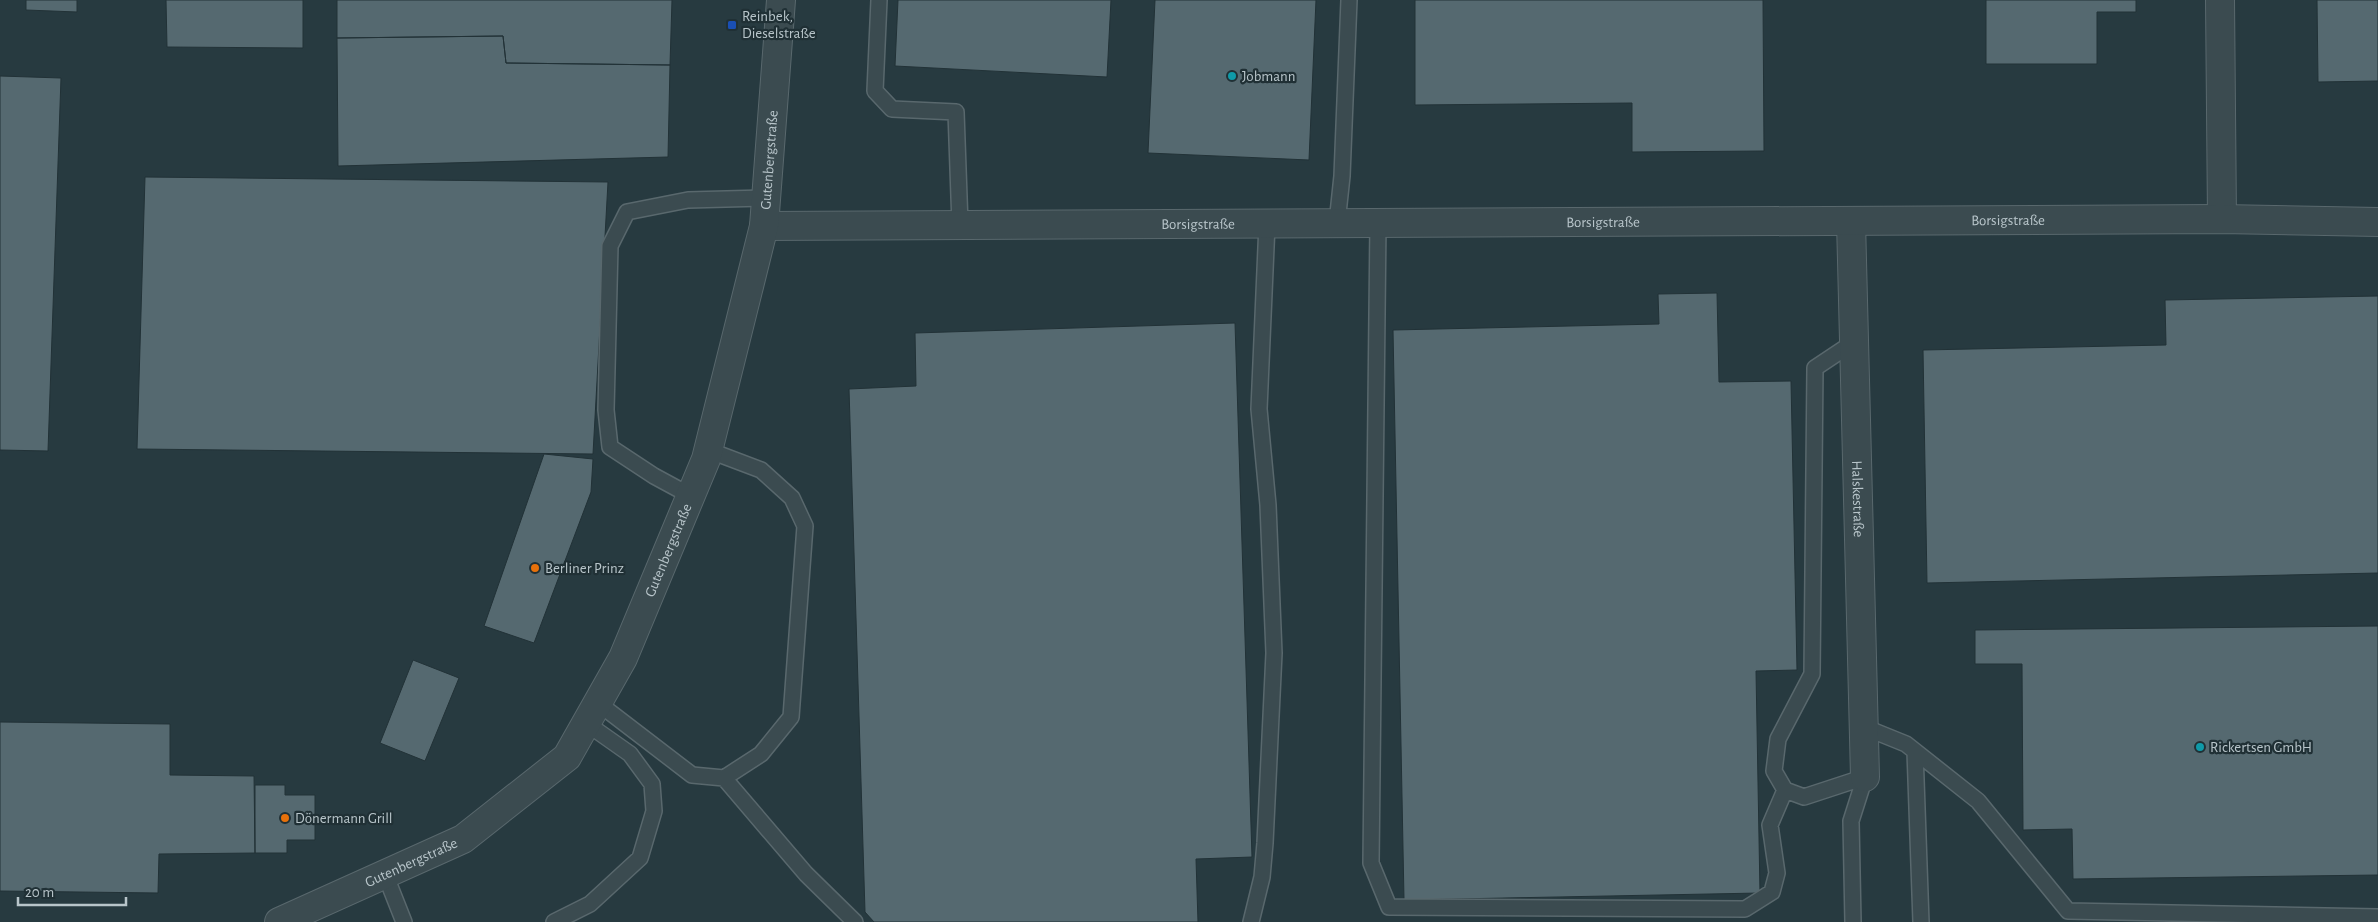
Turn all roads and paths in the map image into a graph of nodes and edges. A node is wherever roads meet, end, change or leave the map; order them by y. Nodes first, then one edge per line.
1 (781, 0) edge
2 (879, 0) edge
3 (1349, 0) edge
4 (2220, 0) edge
5 (767, 198) junction
6 (2222, 219) junction
7 (1851, 221) junction
8 (2378, 222) edge
9 (1378, 223) junction
10 (1267, 224) junction
11 (1337, 224) junction
12 (960, 225) junction
13 (764, 226) junction
14 (1854, 342) junction
15 (708, 450) junction
16 (690, 496) junction
17 (592, 713) junction
18 (1864, 727) junction
19 (1916, 751) junction
20 (1865, 776) junction
21 (724, 778) junction
22 (1785, 790) junction
23 (385, 874) junction
24 (2378, 917) edge
25 (279, 922) edge
26 (404, 922) edge
27 (554, 922) edge
28 (854, 922) edge
29 (1250, 922) edge
30 (1853, 922) edge
31 (1921, 922) edge

1 - 5 street, Gutenbergstraße
2 - 12 lane
3 - 11 lane
4 - 6 street
5 - 13 street, Gutenbergstraße
5 - 16 lane
6 - 7 street, Borsigstraße
6 - 8 street, Borsigstraße
7 - 9 street, Borsigstraße
7 - 14 street, Halskestraße
9 - 11 street, Borsigstraße
9 - 22 lane
10 - 11 street, Borsigstraße
10 - 12 street, Borsigstraße
10 - 29 lane
12 - 13 street, Borsigstraße
13 - 15 street, Gutenbergstraße
14 - 18 street, Halskestraße
14 - 22 lane
15 - 16 street, Gutenbergstraße
15 - 21 lane
16 - 17 street, Gutenbergstraße
17 - 21 lane
17 - 23 street, Gutenbergstraße
17 - 27 lane
18 - 19 lane
18 - 20 street, Halskestraße
19 - 24 lane
19 - 31 lane
20 - 22 lane
20 - 30 lane
21 - 28 lane
23 - 25 street, Gutenbergstraße
23 - 26 lane

